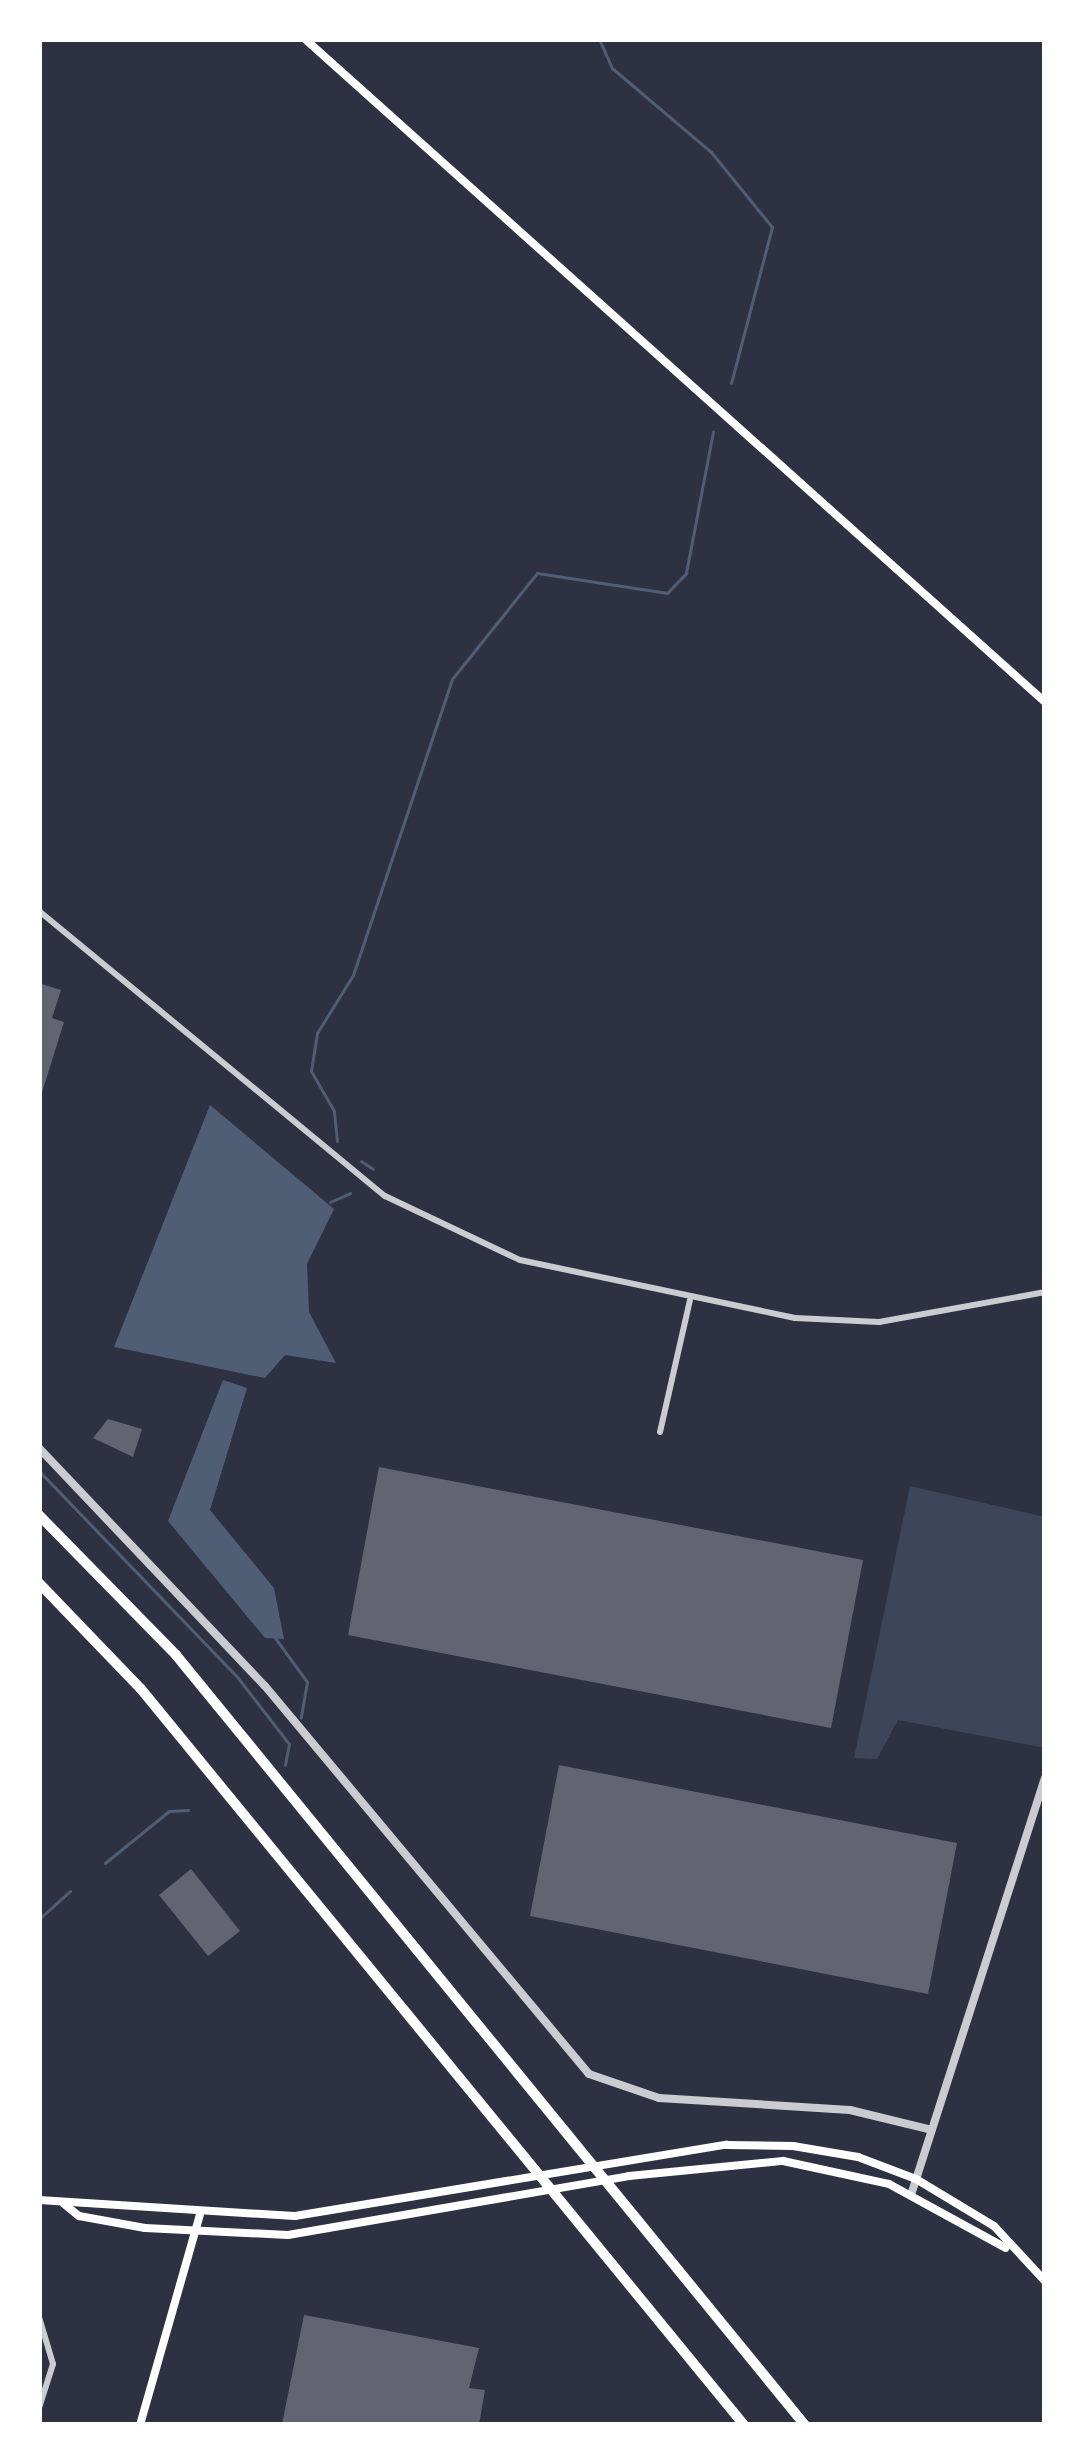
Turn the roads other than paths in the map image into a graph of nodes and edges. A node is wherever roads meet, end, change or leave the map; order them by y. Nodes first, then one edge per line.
1 (304, 39) edge
2 (1045, 703) edge
3 (39, 911) edge
4 (1045, 1292) edge
5 (690, 1300) junction
6 (660, 1432) dead end
7 (39, 1448) edge
8 (39, 1515) edge
9 (39, 1583) edge
10 (1045, 1778) edge
11 (932, 2130) junction
12 (916, 2179) junction
13 (911, 2195) junction
14 (39, 2200) edge
15 (64, 2204) junction
16 (200, 2215) junction
17 (197, 2232) junction
18 (1007, 2248) junction
19 (1045, 2281) edge
20 (39, 2317) edge
21 (39, 2408) edge
22 (140, 2425) edge
23 (744, 2425) edge
24 (805, 2425) edge

1 - 2 main road
3 - 5 street
4 - 5 street
5 - 6 street
7 - 11 street
8 - 24 highway
9 - 23 highway
10 - 11 street
11 - 12 street
12 - 13 street
12 - 16 main road
12 - 18 main road
13 - 17 main road
13 - 18 main road
14 - 15 main road
15 - 16 main road
15 - 17 main road
16 - 17 main road
17 - 22 main road
18 - 19 main road
20 - 21 street

